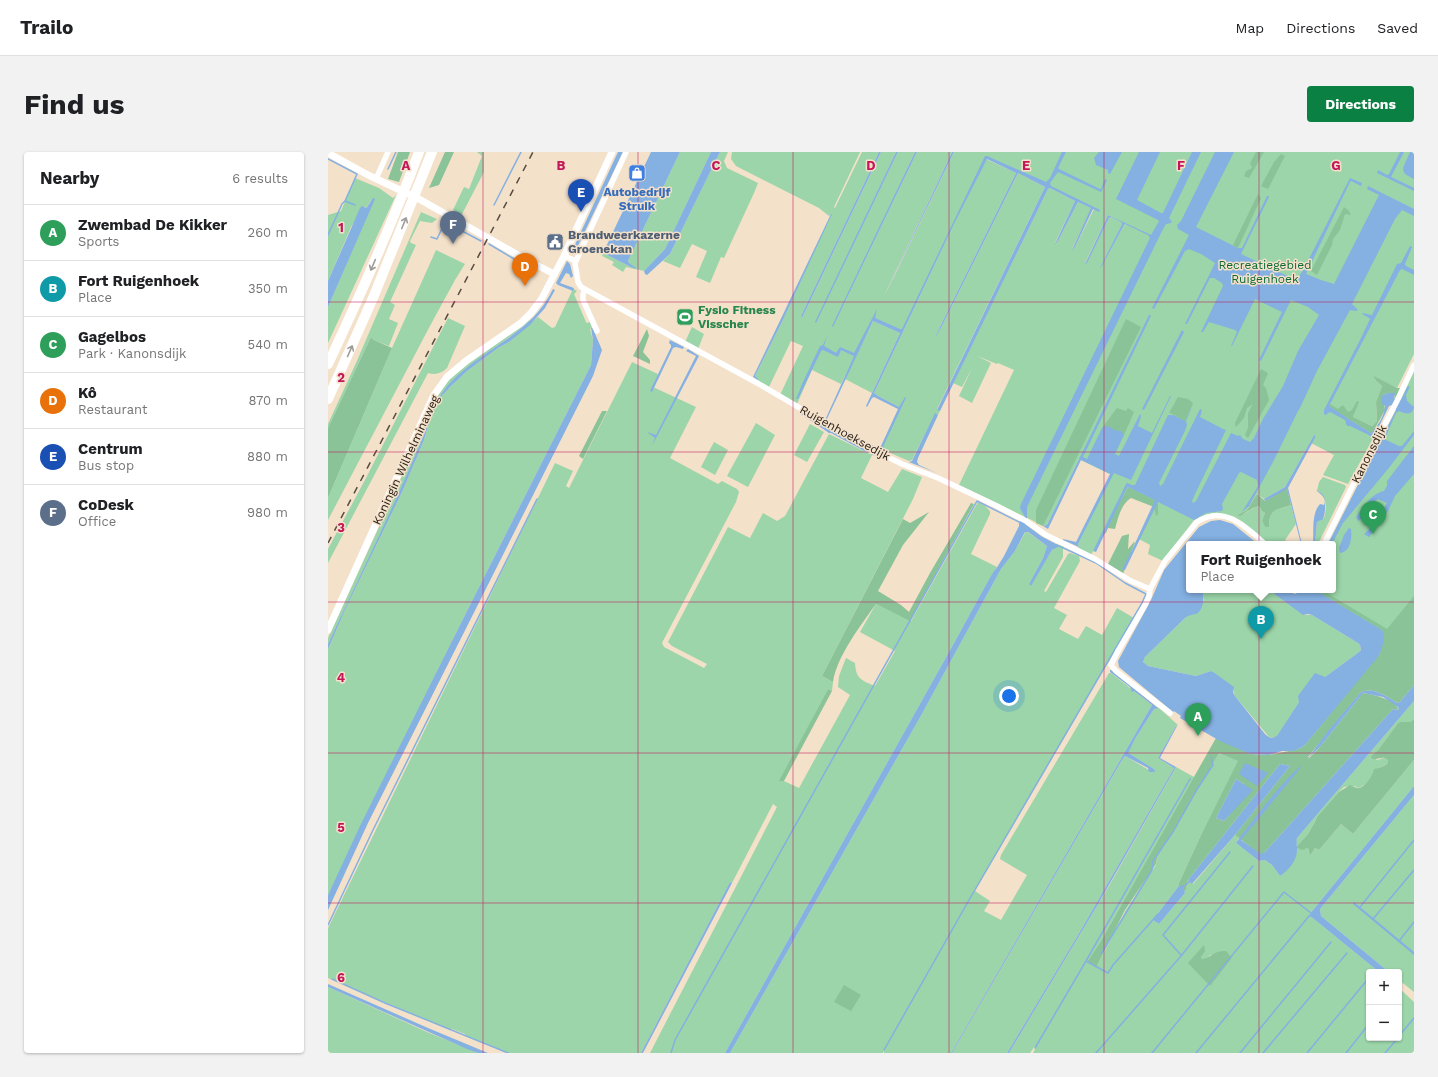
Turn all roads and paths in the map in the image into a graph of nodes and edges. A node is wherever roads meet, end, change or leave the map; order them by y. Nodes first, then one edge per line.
1 (388, 152) edge
2 (419, 152) edge
3 (432, 152) edge
4 (436, 152) edge
5 (612, 152) edge
6 (626, 152) edge
7 (328, 153) edge
8 (423, 174) junction
9 (376, 179) junction
10 (564, 256) junction
11 (576, 261) junction
12 (554, 274) junction
13 (584, 290) junction
14 (597, 331) dead end
15 (328, 364) edge
16 (1414, 365) edge
17 (328, 399) edge
18 (1262, 541) edge
19 (1325, 541) edge
20 (1150, 589) junction
21 (328, 630) edge
22 (1170, 713) dead end

1 - 9 street
2 -> 15 highway
3 - 8 highway
4 - 8 highway
5 - 10 main road, Koningin Wilhelminaweg
6 - 11 street
7 - 9 main road
17 -> 8 highway
9 - 12 main road
10 - 11 street
10 - 12 main road, Koningin Wilhelminaweg
11 - 13 street
12 - 21 main road, Koningin Wilhelminaweg
13 - 14 street
13 - 20 street, Ruigenhoeksedijk
16 - 19 street, Kanonsdijk
18 - 20 street
20 - 22 street

